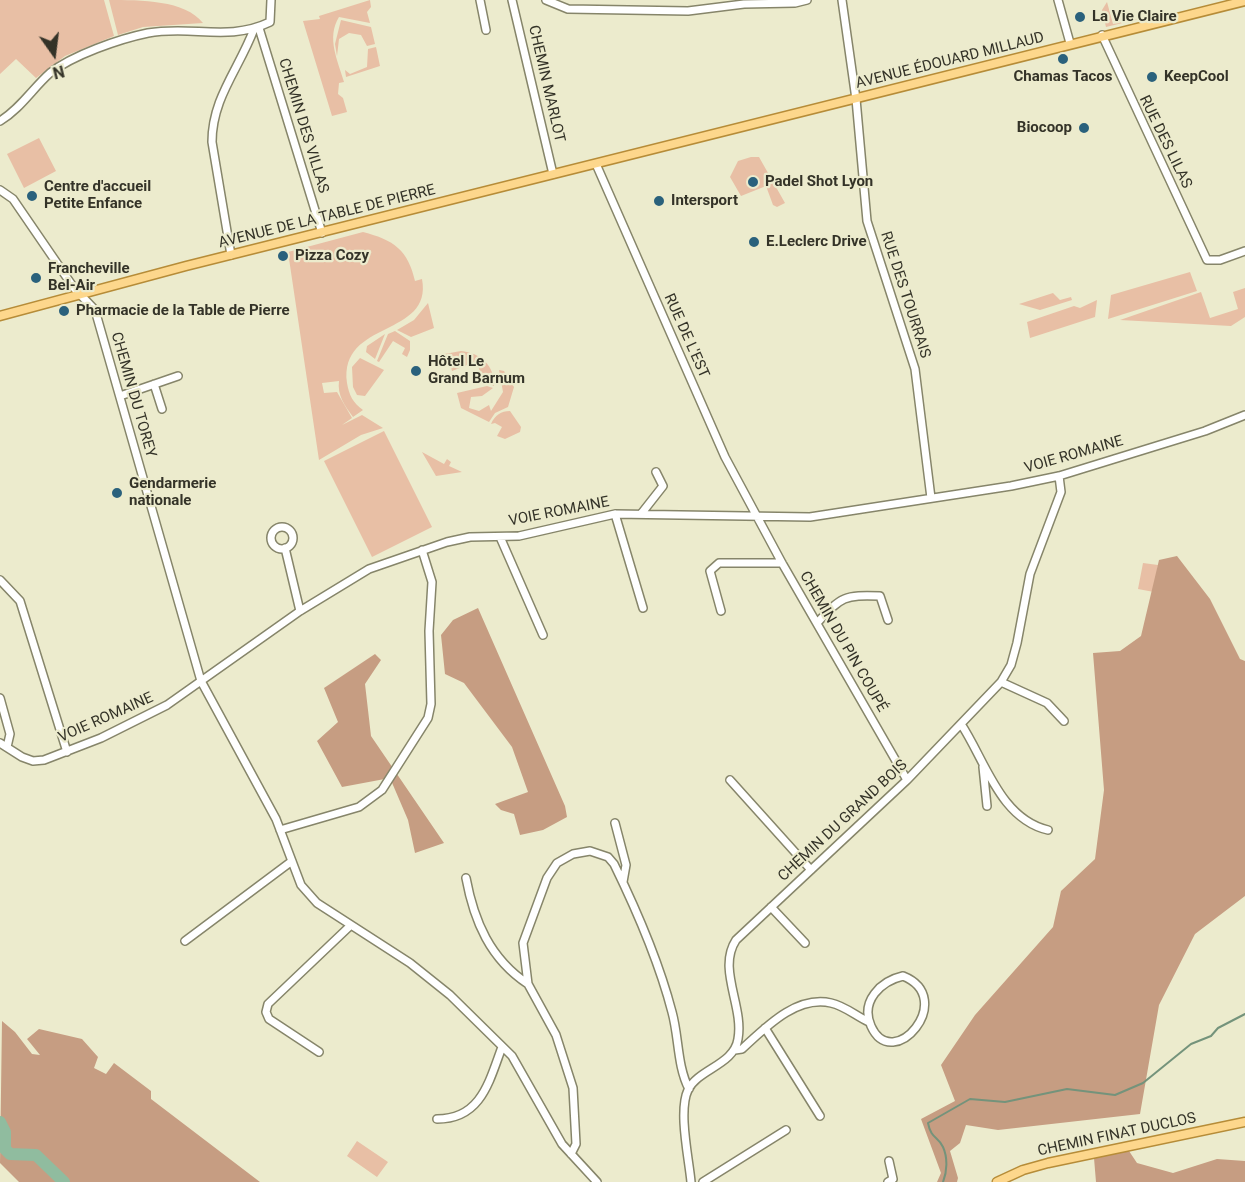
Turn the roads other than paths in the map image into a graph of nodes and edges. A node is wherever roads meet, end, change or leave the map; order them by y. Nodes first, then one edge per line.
1 (271, 0) edge
2 (480, 0) edge
3 (512, 0) edge
4 (546, 0) edge
5 (807, 0) edge
6 (842, 0) edge
7 (1058, 0) edge
8 (1245, 1) edge
9 (1214, 4) edge
10 (256, 29) junction
11 (486, 30) dead end
12 (1102, 35) junction
13 (1070, 43) junction
14 (856, 99) junction
15 (0, 121) edge
16 (661, 147) joint
17 (596, 164) junction
18 (553, 174) junction
19 (0, 190) edge
20 (322, 232) junction
21 (1245, 250) edge
22 (231, 255) junction
23 (81, 294) junction
24 (0, 316) edge
25 (178, 376) dead end
26 (154, 384) junction
27 (120, 396) junction
28 (162, 409) dead end
29 (1245, 415) edge
30 (656, 472) dead end
31 (1059, 476) junction
32 (931, 498) junction
33 (615, 514) junction
34 (641, 514) junction
35 (758, 516) junction
36 (500, 537) junction
37 (285, 548) dead end
38 (422, 550) junction
39 (782, 563) junction
40 (0, 579) edge
41 (642, 608) dead end
42 (300, 611) junction
43 (721, 611) dead end
44 (888, 620) dead end
45 (817, 623) junction
46 (543, 635) dead end
47 (201, 681) junction
48 (1001, 682) junction
49 (0, 698) edge
50 (1064, 722) dead end
51 (961, 724) junction
52 (4, 745) edge
53 (67, 752) junction
54 (983, 766) junction
55 (730, 780) dead end
56 (907, 780) junction
57 (987, 806) dead end
58 (615, 823) dead end
59 (280, 830) junction
60 (1048, 830) dead end
61 (292, 861) junction
62 (811, 870) junction
63 (466, 878) dead end
64 (623, 882) junction
65 (771, 908) junction
66 (351, 925) junction
67 (185, 941) dead end
68 (805, 943) dead end
69 (528, 984) junction
70 (869, 1022) junction
71 (765, 1028) junction
72 (502, 1047) junction
73 (735, 1050) junction
74 (319, 1052) dead end
75 (689, 1089) junction
76 (820, 1116) dead end
77 (437, 1119) dead end
78 (1245, 1122) edge
79 (786, 1130) dead end
80 (571, 1154) junction
81 (889, 1161) dead end
82 (597, 1182) edge
83 (691, 1182) edge
84 (704, 1182) edge
85 (888, 1182) edge
86 (997, 1182) edge

1 - 10 street
2 - 11 street
3 - 18 street, CHEMIN MARLOT
4 - 5 street
6 - 14 street, RUE DES TOURRAIS
7 - 13 street
8 - 9 main road, AVENUE ÉDOUARD MILLAUD
9 - 12 main road, AVENUE ÉDOUARD MILLAUD
10 - 15 street
10 - 20 street, CHEMIN DES VILLAS
10 - 22 street
12 - 13 main road, AVENUE ÉDOUARD MILLAUD
12 - 21 street, RUE DES LILAS
13 - 14 main road, AVENUE ÉDOUARD MILLAUD
14 - 16 main road, AVENUE ÉDOUARD MILLAUD
14 - 32 street, RUE DES TOURRAIS
16 - 17 main road, AVENUE DE LA TABLE DE PIERRE
17 - 18 main road, AVENUE DE LA TABLE DE PIERRE
17 - 35 street, RUE DE L'EST
18 - 20 main road, AVENUE DE LA TABLE DE PIERRE
19 - 23 street, CHEMIN DU TOREY
20 - 22 main road, AVENUE DE LA TABLE DE PIERRE
22 - 23 main road, AVENUE DE LA TABLE DE PIERRE
23 - 24 main road, AVENUE DE LA TABLE DE PIERRE
23 - 27 street, CHEMIN DU TOREY
25 - 26 street
26 - 27 street
26 - 28 street
27 - 47 street, CHEMIN DU TOREY
29 - 31 street, VOIE ROMAINE
30 - 34 street
31 - 32 street, VOIE ROMAINE
31 - 48 street, CHEMIN DU GRAND BOIS
32 - 35 street, VOIE ROMAINE
33 - 34 street, VOIE ROMAINE
33 - 36 street, VOIE ROMAINE
33 - 41 street
34 - 35 street, VOIE ROMAINE
35 - 39 street, CHEMIN DU PIN COUPÉ
36 - 38 street, VOIE ROMAINE
36 - 46 street
37 - 42 street
38 - 42 street, VOIE ROMAINE
38 - 59 street
39 - 43 street
39 - 45 street, CHEMIN DU PIN COUPÉ
40 - 53 street
42 - 47 street, VOIE ROMAINE
44 - 45 street
45 - 56 street, CHEMIN DU PIN COUPÉ
47 - 53 street, VOIE ROMAINE
47 - 59 street, CHEMIN DU TOREY
48 - 50 street
48 - 51 street, CHEMIN DU GRAND BOIS
49 - 52 street
51 - 54 street
51 - 56 street, CHEMIN DU GRAND BOIS
52 - 53 street, VOIE ROMAINE
54 - 57 street
54 - 60 street
55 - 62 street
56 - 62 street, CHEMIN DU GRAND BOIS
58 - 64 street
59 - 61 street, CHEMIN DU TOREY
61 - 66 street, CHEMIN DU TOREY
61 - 67 street
62 - 65 street, CHEMIN DU GRAND BOIS
63 - 69 street
64 - 69 street
64 - 75 street
65 - 68 street
65 - 73 street, CHEMIN DU GRAND BOIS
66 - 72 street, CHEMIN DU TOREY
66 - 74 street
69 - 80 street
70 - 70 street
70 - 71 street
71 - 73 street
71 - 76 street
72 - 77 street
72 - 80 street, CHEMIN DU TOREY
73 - 75 street
75 - 83 street
78 - 86 main road, CHEMIN FINAT DUCLOS
79 - 84 street
80 - 82 street, CHEMIN DU TOREY
81 - 85 street

